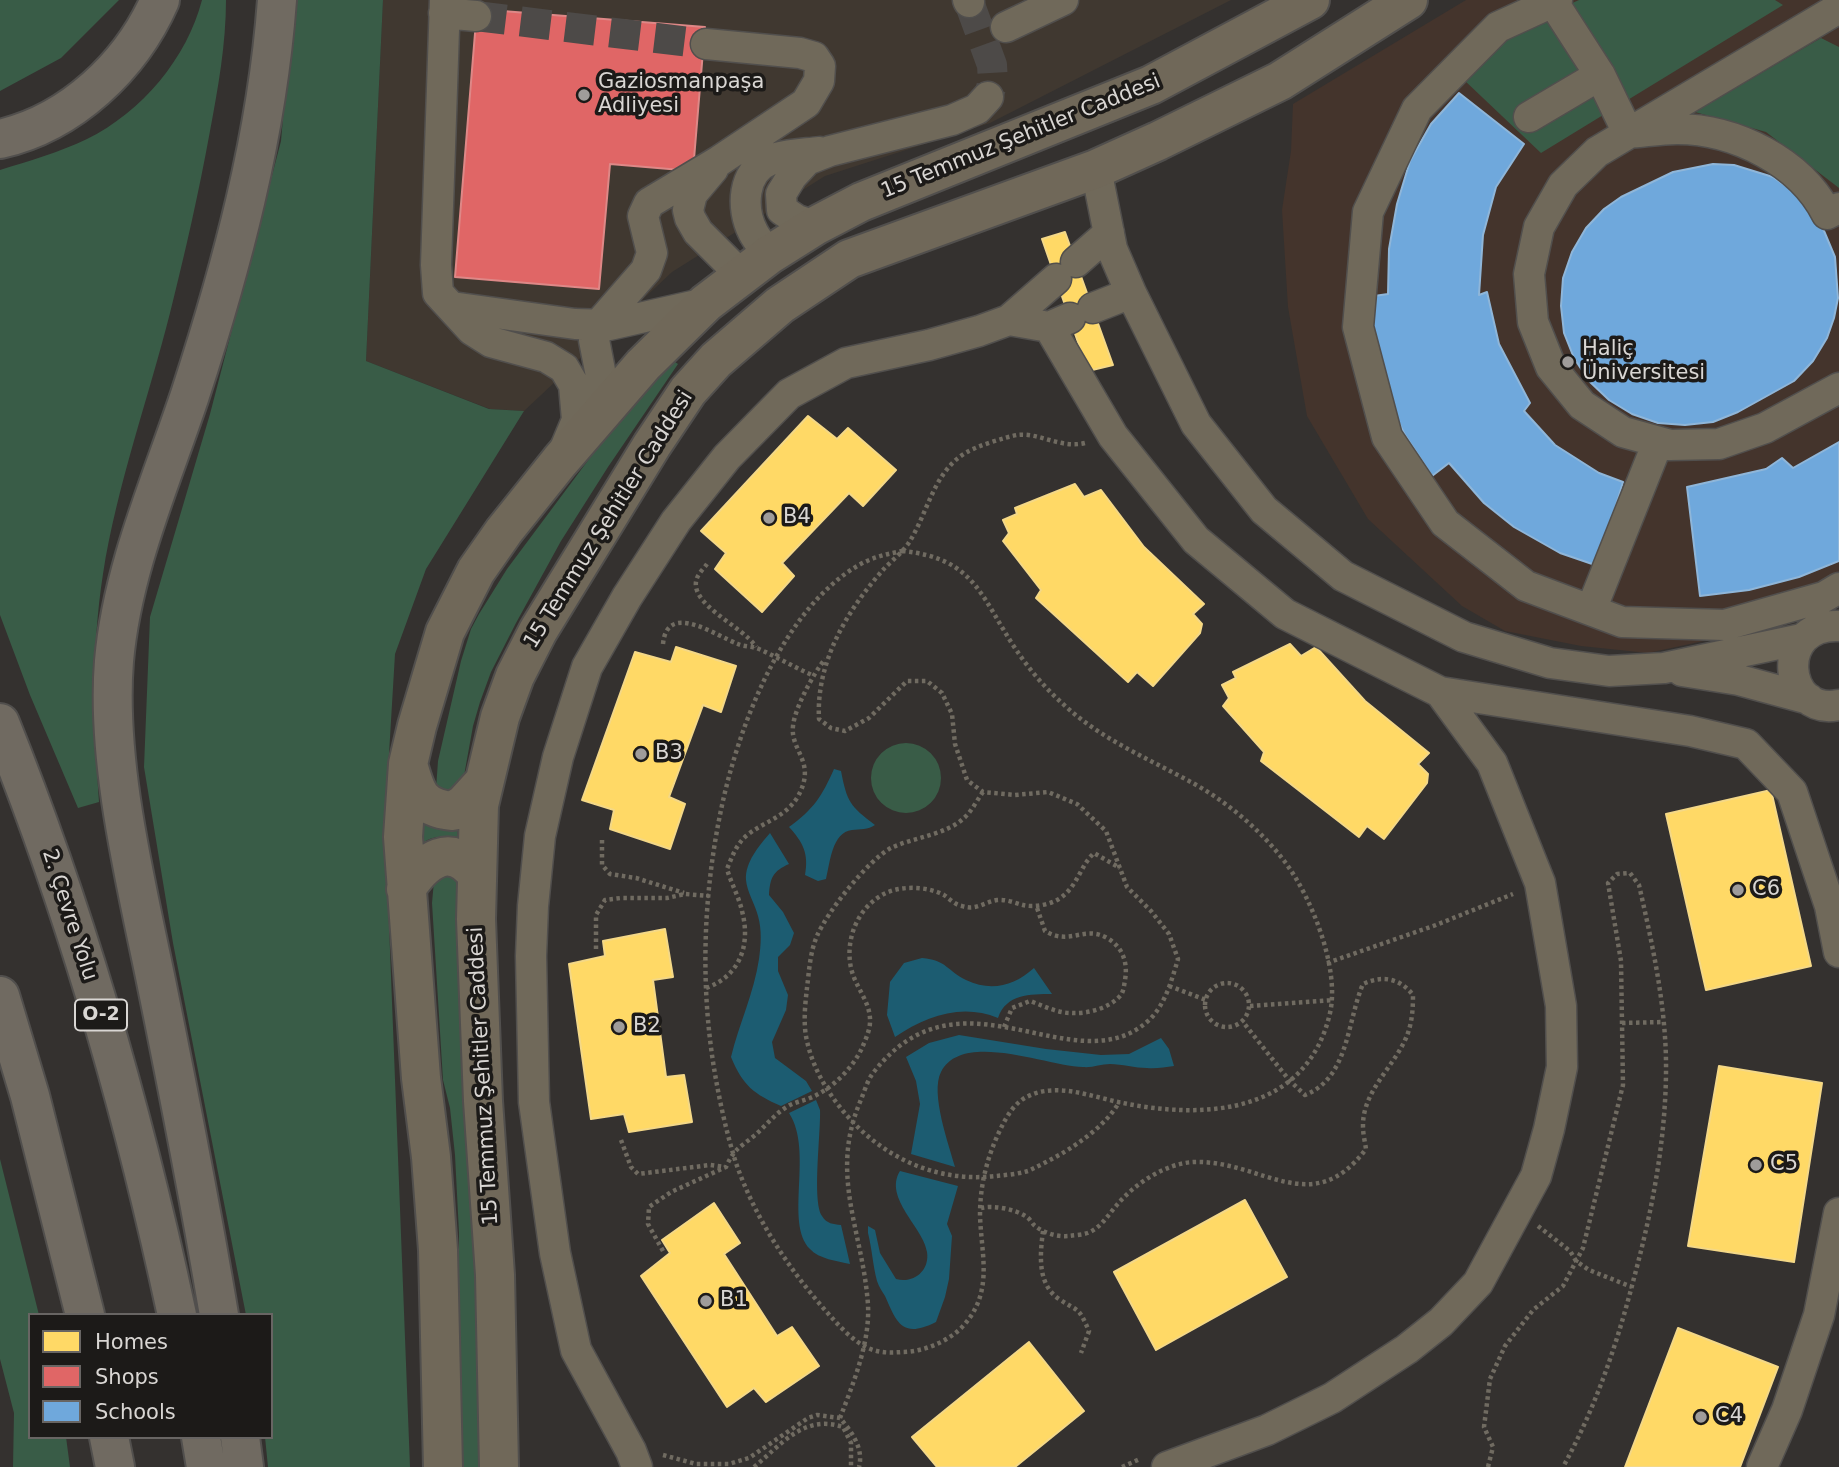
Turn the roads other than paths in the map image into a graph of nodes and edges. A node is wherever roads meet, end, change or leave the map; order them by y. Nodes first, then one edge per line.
1 (160, 0) edge
2 (258, 0) edge
3 (277, 0) edge
4 (1063, 0) edge
5 (1310, 0) edge
6 (1408, 0) edge
7 (1827, 0) edge
8 (1555, 1) edge
9 (444, 6) edge
10 (1839, 8) edge
11 (476, 16) tunnel mouth
12 (1006, 27) dead end
13 (706, 44) tunnel mouth
14 (1600, 75) junction
15 (988, 97) dead end
16 (1529, 117) dead end
17 (1628, 133) junction
18 (259, 134) junction
19 (0, 139) edge
20 (830, 151) junction
21 (719, 162) junction
22 (1096, 169) junction
23 (1839, 208) edge
24 (816, 226) junction
25 (1109, 233) junction
26 (756, 266) junction
27 (1131, 293) junction
28 (706, 303) junction
29 (452, 307) junction
30 (1070, 318) junction
31 (1009, 320) junction
32 (599, 324) junction
33 (1839, 388) edge
34 (601, 414) junction
35 (1658, 442) junction
36 (560, 461) junction
37 (1839, 588) edge
38 (1591, 610) junction
39 (1826, 628) edge
40 (1664, 668) junction
41 (1440, 692) junction
42 (1827, 707) edge
43 (0, 723) edge
44 (408, 764) junction
45 (484, 782) junction
46 (477, 876) junction
47 (406, 889) junction
48 (1839, 952) edge
49 (0, 996) edge
50 (1839, 1213) edge
51 (84, 1313) edge
52 (177, 1313) edge
53 (219, 1313) edge
54 (109, 1439) edge
55 (201, 1439) edge
56 (240, 1439) edge
57 (641, 1453) edge
58 (1156, 1462) edge
59 (115, 1467) edge
60 (206, 1467) edge
61 (244, 1467) edge
62 (443, 1467) edge
63 (499, 1467) edge
64 (1762, 1467) edge

1 - 19 highway
2 - 18 highway
3 - 18 highway
4 - 12 street
5 - 24 main road, 15 Temmuz Şehitler Caddesi
6 - 22 main road, 15 Temmuz Şehitler Caddesi
7 - 10 street
8 - 14 street
8 - 38 street
9 - 11 street
9 - 29 street
10 - 17 street
13 - 21 street
14 - 16 street
14 - 17 street
15 - 20 street
17 - 23 street
17 - 35 street
18 - 53 highway
20 - 24 street
20 - 26 street
21 - 26 street
21 - 32 street
22 - 25 street
22 - 45 main road, 15 Temmuz Şehitler Caddesi
24 - 26 main road, 15 Temmuz Şehitler Caddesi
25 - 27 street
25 - 31 street
26 - 28 main road, 15 Temmuz Şehitler Caddesi
27 - 30 street
27 - 40 street
28 - 32 street
28 - 34 main road, 15 Temmuz Şehitler Caddesi
29 - 32 street
29 - 36 street
30 - 31 street
30 - 41 street
31 - 57 street
32 - 34 street
33 - 35 street
34 - 36 main road, 15 Temmuz Şehitler Caddesi
35 - 38 street
36 - 44 main road, 15 Temmuz Şehitler Caddesi
37 - 38 street
39 - 40 street
39 - 42 street
40 - 42 street
41 - 48 street
41 - 58 street
43 - 52 highway, 2. Çevre Yolu / O-2
44 - 45 main road
44 - 47 main road, 15 Temmuz Şehitler Caddesi
45 - 46 main road, 15 Temmuz Şehitler Caddesi
46 - 47 main road
46 - 63 main road, 15 Temmuz Şehitler Caddesi
47 - 62 main road, 15 Temmuz Şehitler Caddesi
49 - 51 highway
50 - 64 street
54 - 59 highway
55 - 60 highway
56 - 61 highway

